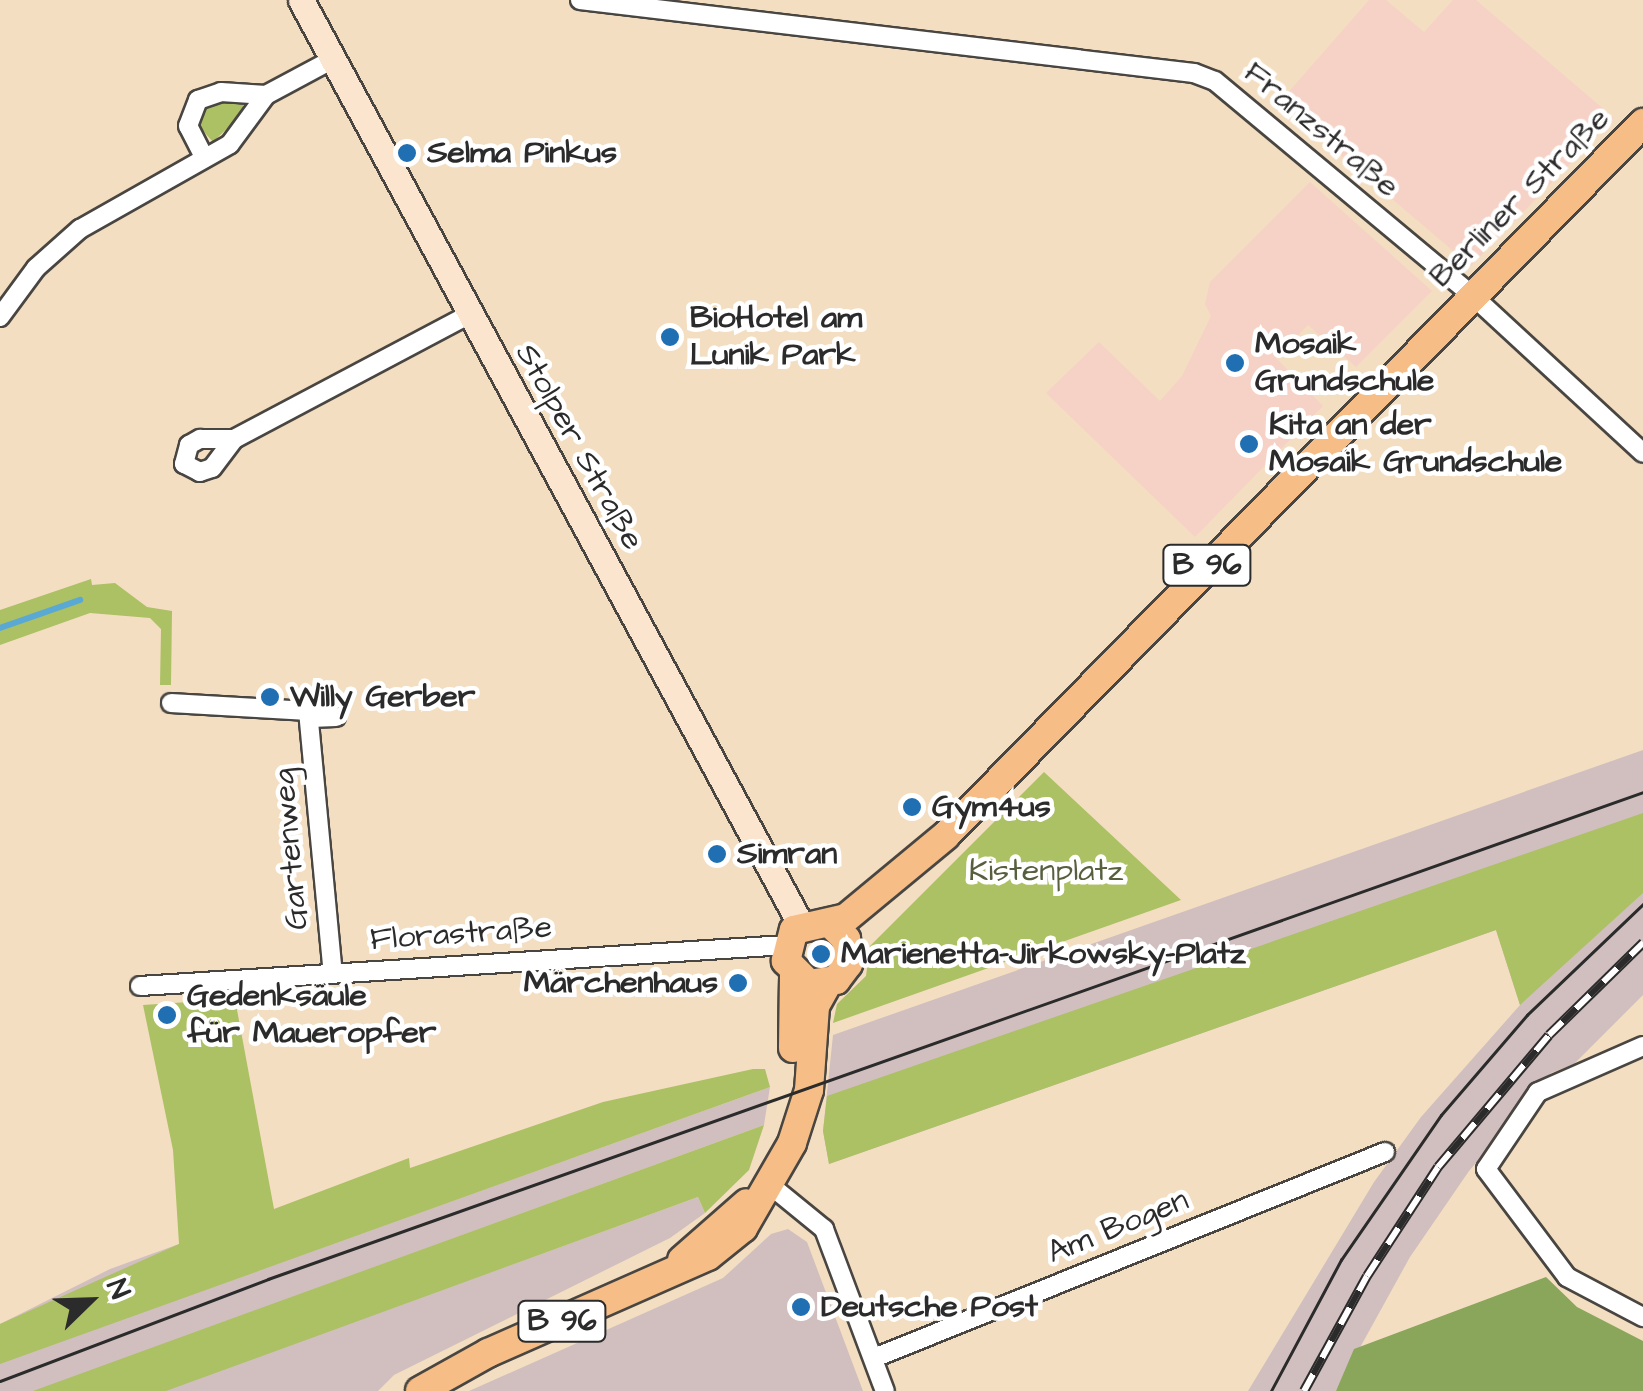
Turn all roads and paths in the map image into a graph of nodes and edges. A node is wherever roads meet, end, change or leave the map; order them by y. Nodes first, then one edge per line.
1 (301, 0) edge
2 (580, 0) edge
3 (661, 5) edge
4 (333, 59) junction
5 (266, 95) junction
6 (1643, 124) edge
7 (204, 157) junction
8 (1473, 296) junction
9 (470, 314) junction
10 (0, 317) edge
11 (234, 439) dead end
12 (1643, 453) edge
13 (170, 703) dead end
14 (336, 717) dead end
15 (310, 718) junction
16 (945, 836) junction
17 (830, 923) junction
18 (794, 934) junction
19 (850, 954) junction
20 (333, 974) junction
21 (794, 975) junction
22 (827, 984) junction
23 (140, 986) dead end
24 (1643, 1046) edge
25 (796, 1121) junction
26 (1384, 1152) dead end
27 (767, 1188) junction
28 (1643, 1317) edge
29 (874, 1358) junction
30 (420, 1391) edge
31 (886, 1391) edge

1 - 4 main road, Stolper Straße
2 - 3 street, Franzstraße
3 - 8 street, Franzstraße
4 - 5 street
4 - 9 main road, Stolper Straße
5 - 7 street
5 - 7 street
6 - 8 main road, Berliner Straße / B 96
7 - 10 street
8 - 12 street, Franzstraße
8 - 16 main road, Berliner Straße / B 96
9 - 11 street
9 - 18 main road, Stolper Straße
13 - 15 street
14 - 15 street
15 - 20 street, Gartenweg
16 - 17 main road, Berliner Straße / B 96
16 - 19 main road, Berliner Straße / B 96
17 - 18 main road, B 96
17 - 19 main road
18 - 20 street, Florastraße
18 - 21 main road, B 96
19 - 22 main road, B 96
20 - 23 street, Florastraße
21 - 22 main road
21 - 25 main road, B 96
22 - 25 main road, B 96
24 - 28 street
25 - 27 main road, B 96
26 - 29 street, Am Bogen
27 - 29 street
27 - 30 main road, B 96
29 - 31 street

